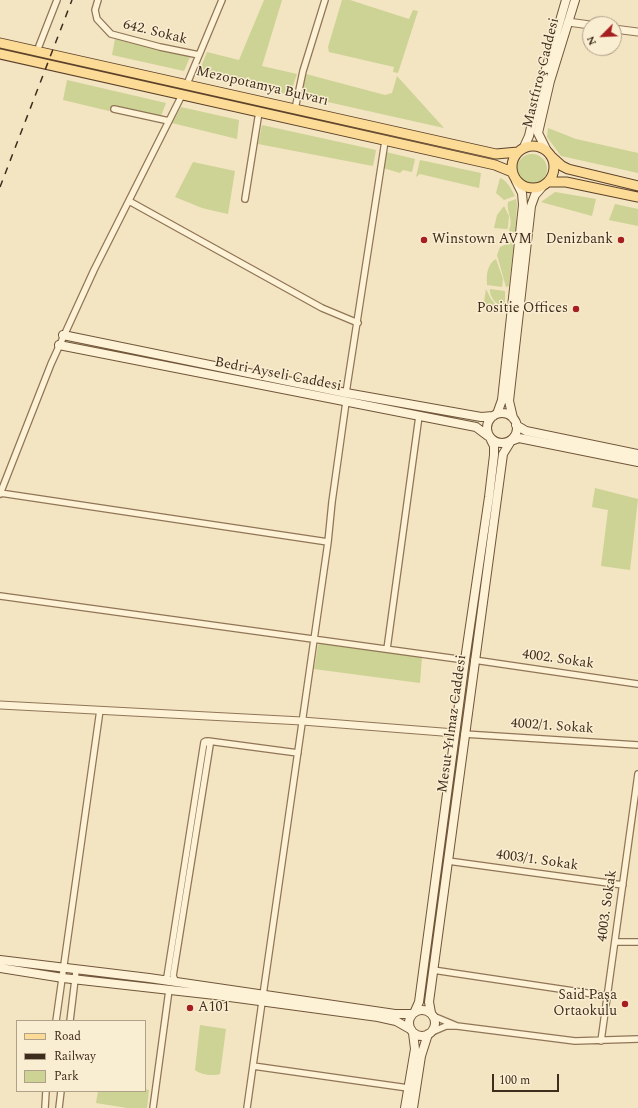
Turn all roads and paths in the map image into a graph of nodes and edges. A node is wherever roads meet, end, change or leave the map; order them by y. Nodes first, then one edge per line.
1 (57, 0) edge
2 (98, 0) edge
3 (222, 0) edge
4 (325, 0) edge
5 (566, 0) edge
6 (575, 0) edge
7 (568, 22) junction
8 (582, 24) edge
9 (622, 30) edge
10 (638, 32) edge
11 (0, 42) edge
12 (39, 46) dead end
13 (0, 54) edge
14 (199, 56) junction
15 (187, 84) junction
16 (182, 95) junction
17 (114, 109) dead end
18 (295, 109) junction
19 (259, 112) junction
20 (169, 121) junction
21 (385, 141) junction
22 (521, 150) junction
23 (549, 154) junction
24 (514, 177) junction
25 (545, 184) junction
26 (638, 186) edge
27 (638, 197) edge
28 (245, 199) dead end
29 (129, 201) junction
30 (358, 323) junction
31 (64, 335) junction
32 (59, 345) junction
33 (346, 398) junction
34 (495, 415) junction
35 (419, 416) junction
36 (515, 421) junction
37 (490, 438) junction
38 (511, 441) junction
39 (638, 454) edge
40 (638, 462) edge
41 (0, 493) edge
42 (328, 542) junction
43 (0, 596) edge
44 (314, 638) junction
45 (387, 649) junction
46 (465, 660) junction
47 (474, 660) junction
48 (638, 684) edge
49 (0, 705) edge
50 (100, 710) junction
51 (302, 721) junction
52 (455, 733) junction
53 (464, 734) junction
54 (208, 741) junction
55 (638, 745) edge
56 (298, 753) junction
57 (638, 774) edge
58 (448, 861) junction
59 (622, 885) junction
60 (615, 942) junction
61 (638, 942) edge
62 (0, 960) edge
63 (0, 968) edge
64 (64, 969) junction
65 (434, 970) junction
66 (75, 975) junction
67 (63, 978) junction
68 (163, 980) junction
69 (176, 982) junction
70 (169, 990) junction
71 (607, 996) junction
72 (262, 998) junction
73 (414, 1012) junction
74 (432, 1015) junction
75 (56, 1020) edge
76 (70, 1020) edge
77 (457, 1026) junction
78 (411, 1031) junction
79 (430, 1033) junction
80 (638, 1039) edge
81 (601, 1041) junction
82 (253, 1066) junction
83 (408, 1088) junction
84 (46, 1092) edge
85 (61, 1092) edge
86 (45, 1108) edge
87 (59, 1108) edge
88 (153, 1108) edge
89 (247, 1108) edge
90 (405, 1108) edge
91 (413, 1108) edge

1 - 12 street
2 - 14 street, 642. Sokak
3 - 14 street
4 - 18 street
5 - 22 main road, Mastfıroş Caddesi
6 - 7 main road, Mastfıroş Caddesi
7 - 8 street
7 - 23 main road, Mastfıroş Caddesi
9 - 10 street
11 - 15 main road, Mezopotamya Bulvarı
13 - 16 main road, Mezopotamya Bulvarı
14 - 15 street
15 - 18 main road, Mezopotamya Bulvarı
16 - 19 main road, Mezopotamya Bulvarı
16 - 20 street
17 - 20 street
18 - 22 main road, Mezopotamya Bulvarı
19 - 21 main road, Mezopotamya Bulvarı
19 - 28 street
20 - 29 street
21 - 24 main road, Mezopotamya Bulvarı
21 - 30 street
22 - 23 main road
22 - 24 main road
23 - 25 main road
23 - 26 main road
24 - 25 main road
24 - 34 main road
25 - 27 main road
25 - 36 main road
29 - 30 street
29 - 31 street
30 - 33 street
31 - 32 street
31 - 33 main road, Bedri Ayseli Caddesi
32 - 33 main road, Bedri Ayseli Caddesi
32 - 41 street
33 - 34 main road, Bedri Ayseli Caddesi
33 - 35 main road, Bedri Ayseli Caddesi
33 - 42 street
34 - 36 main road
34 - 37 main road
35 - 37 main road, Bedri Ayseli Caddesi
35 - 45 street
36 - 38 main road
36 - 39 main road
37 - 38 main road
37 - 46 main road, Mesut Yılmaz Caddesi
38 - 40 main road
38 - 47 main road, Mesut Yılmaz Caddesi
41 - 42 street
42 - 44 street
43 - 44 street
44 - 45 street
44 - 51 street
45 - 46 street
46 - 52 main road, Mesut Yılmaz Caddesi
47 - 48 street, 4002. Sokak
47 - 53 main road, Mesut Yılmaz Caddesi
49 - 50 street
50 - 51 street
50 - 64 street
51 - 52 street
51 - 56 street
52 - 73 main road, Mesut Yılmaz Caddesi
53 - 55 street, 4002/1. Sokak
53 - 58 main road, Mesut Yılmaz Caddesi
54 - 56 street
54 - 68 street
54 - 69 street
56 - 72 street
57 - 59 street, 4003. Sokak
58 - 59 street, 4003/1. Sokak
58 - 65 main road, Mesut Yılmaz Caddesi
59 - 60 street, 4003. Sokak
60 - 61 street
60 - 71 street, 4003. Sokak
62 - 64 main road
63 - 67 main road
64 - 66 main road
64 - 67 street
65 - 71 street
65 - 74 main road, Mesut Yılmaz Caddesi
66 - 67 main road
66 - 68 main road
66 - 70 main road
66 - 76 street
67 - 75 street
68 - 69 main road
69 - 72 main road
70 - 72 main road
70 - 88 street
71 - 81 street, 4003. Sokak
72 - 73 main road
72 - 78 main road
72 - 82 street
73 - 74 main road
73 - 78 main road
74 - 77 street
74 - 79 main road
77 - 79 street
77 - 81 street
78 - 79 main road
78 - 83 main road
79 - 91 main road
80 - 81 street
82 - 83 street
82 - 89 street
83 - 90 main road
84 - 86 street
85 - 87 street

